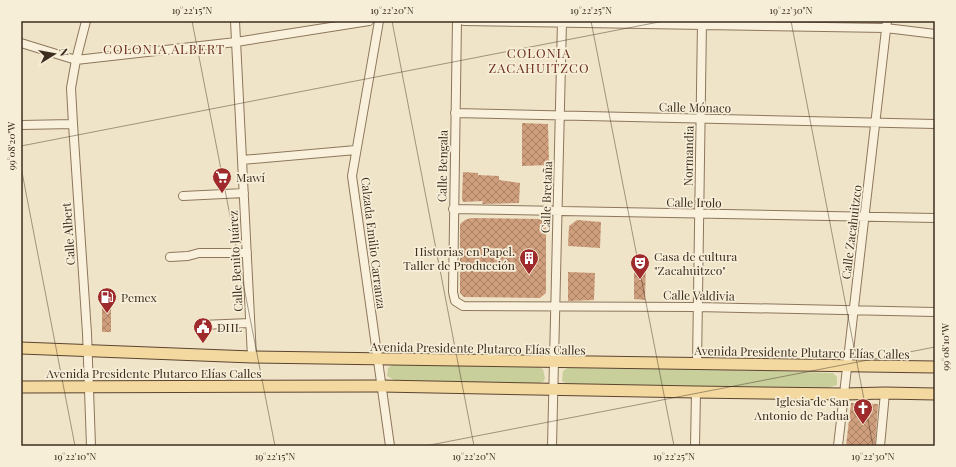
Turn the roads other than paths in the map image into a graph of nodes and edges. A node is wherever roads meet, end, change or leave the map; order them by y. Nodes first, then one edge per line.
1 (86, 21) edge
2 (236, 21) edge
3 (369, 21) edge
4 (379, 21) edge
5 (456, 21) edge
6 (464, 21) edge
7 (562, 22) edge
8 (702, 23) edge
9 (887, 24) edge
10 (935, 34) edge
11 (236, 42) junction
12 (21, 43) edge
13 (76, 60) junction
14 (455, 113) junction
15 (560, 116) junction
16 (701, 119) junction
17 (876, 123) junction
18 (73, 124) junction
19 (935, 124) edge
20 (21, 125) edge
21 (356, 150) junction
22 (242, 160) junction
23 (244, 193) junction
24 (183, 196) dead end
25 (453, 210) junction
26 (557, 211) junction
27 (699, 214) junction
28 (865, 216) junction
29 (935, 218) edge
30 (247, 253) junction
31 (170, 257) dead end
32 (463, 306) joint
33 (555, 306) junction
34 (697, 307) junction
35 (854, 311) junction
36 (935, 312) edge
37 (250, 323) junction
38 (201, 325) dead end
39 (21, 348) edge
40 (88, 350) junction
41 (252, 357) junction
42 (377, 359) junction
43 (554, 362) junction
44 (697, 364) junction
45 (847, 366) junction
46 (935, 367) edge
47 (381, 386) junction
48 (21, 387) edge
49 (88, 387) junction
50 (553, 388) junction
51 (696, 392) junction
52 (885, 393) junction
53 (844, 394) junction
54 (935, 394) edge
55 (91, 446) edge
56 (390, 446) edge
57 (552, 446) edge
58 (695, 446) edge
59 (838, 446) edge
60 (880, 446) edge

1 - 13 street, Calle Albert
2 - 11 street, Calle Benito Juárez
3 - 11 street
4 - 21 street, Calzada Emilio Carranza
5 - 14 street, Calle Bengala
6 - 7 street
7 - 8 street
7 - 15 street, Calle Bretaña
8 - 9 street
8 - 16 street, Normandia
9 - 10 street
9 - 17 street, Calle Zacahuitzco
11 - 13 street
11 - 22 street, Calle Benito Juárez
12 - 13 street
13 - 18 street, Calle Albert
14 - 15 street, Calle Mónaco
14 - 25 street, Calle Bengala
15 - 16 street, Calle Mónaco
15 - 26 street, Calle Bretaña
16 - 17 street, Calle Mónaco
16 - 27 street, Normandia
17 - 19 street, Calle Mónaco
17 - 28 street, Calle Zacahuitzco
18 - 20 street
18 - 40 street, Calle Albert
21 - 22 street
21 - 42 street, Calzada Emilio Carranza
22 - 23 street, Calle Benito Juárez
23 - 24 street
23 - 30 street, Calle Benito Juárez
25 - 26 street, Calle Irolo
25 - 32 street, Calle Bengala
26 - 27 street, Calle Irolo
26 - 33 street, Calle Bretaña
27 - 28 street, Calle Irolo
27 - 34 street, Normandia
28 - 29 street, Calle Irolo
28 - 35 street, Calle Zacahuitzco
30 - 31 street
30 - 37 street, Calle Benito Juárez
32 - 33 street, Calle Valdivia
33 - 34 street, Calle Valdivia
33 - 43 street, Calle Bretaña
34 - 35 street, Calle Valdivia
34 - 44 street, Normandia
35 - 36 street, Calle Valdivia
35 - 45 street, Calle Zacahuitzco
37 - 38 street
37 - 41 street, Calle Benito Juárez
39 - 40 main road, Avenida Presidente Plutarco Elías Calles
40 - 41 main road, Avenida Presidente Plutarco Elías Calles
40 - 49 street, Calle Albert
41 - 42 main road, Avenida Presidente Plutarco Elías Calles
42 - 43 main road, Avenida Presidente Plutarco Elías Calles
42 - 47 street, Calzada Emilio Carranza
43 - 44 main road, Avenida Presidente Plutarco Elías Calles
43 - 50 street, Calle Bretaña
44 - 45 main road, Avenida Presidente Plutarco Elías Calles
45 - 46 main road, Avenida Presidente Plutarco Elías Calles
45 - 53 street, Calle Zacahuitzco
47 - 49 main road, Avenida Presidente Plutarco Elías Calles
47 - 50 main road, Avenida Presidente Plutarco Elías Calles
47 - 56 street, Calzada Emilio Carranza
48 - 49 main road, Avenida Presidente Plutarco Elías Calles
49 - 55 street, Calle Albert
50 - 51 main road, Avenida Presidente Plutarco Elías Calles
50 - 57 street, Calle Bretaña
51 - 53 main road, Avenida Presidente Plutarco Elías Calles
51 - 58 street
52 - 53 main road, Avenida Presidente Plutarco Elías Calles
52 - 54 main road, Avenida Presidente Plutarco Elías Calles
52 - 60 street
53 - 59 street, Calle Zacahuitzco

